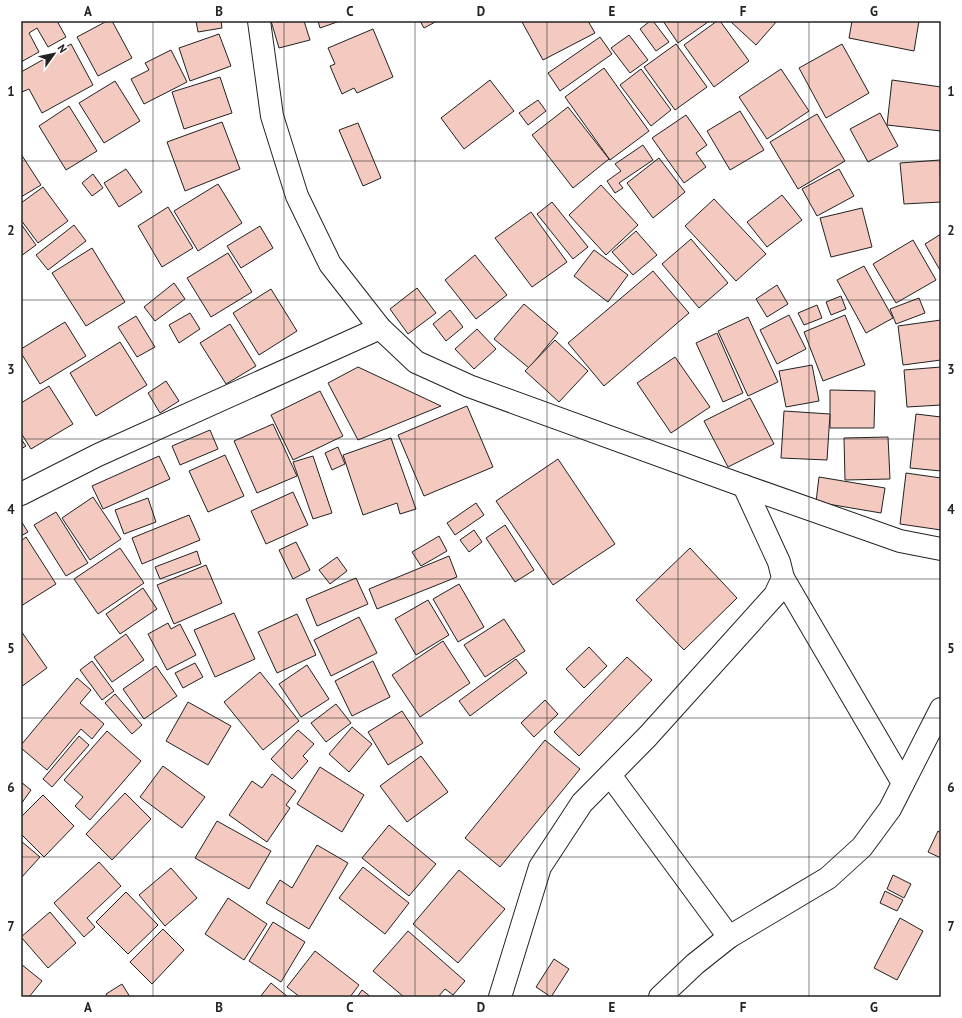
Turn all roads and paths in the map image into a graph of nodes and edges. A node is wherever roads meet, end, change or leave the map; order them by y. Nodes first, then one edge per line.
1 (258, 21) edge
2 (380, 328) junction
3 (744, 486) junction
4 (21, 494) edge
5 (941, 549) edge
6 (783, 578) junction
7 (941, 709) edge
8 (610, 775) junction
9 (903, 783) junction
10 (729, 937) junction
11 (500, 997) edge
12 (660, 997) edge

1 - 2 street
2 - 3 street
2 - 4 street
3 - 5 street
3 - 6 street
6 - 8 street
6 - 9 street
7 - 9 street
8 - 10 street
8 - 11 street
9 - 10 street
10 - 12 street

